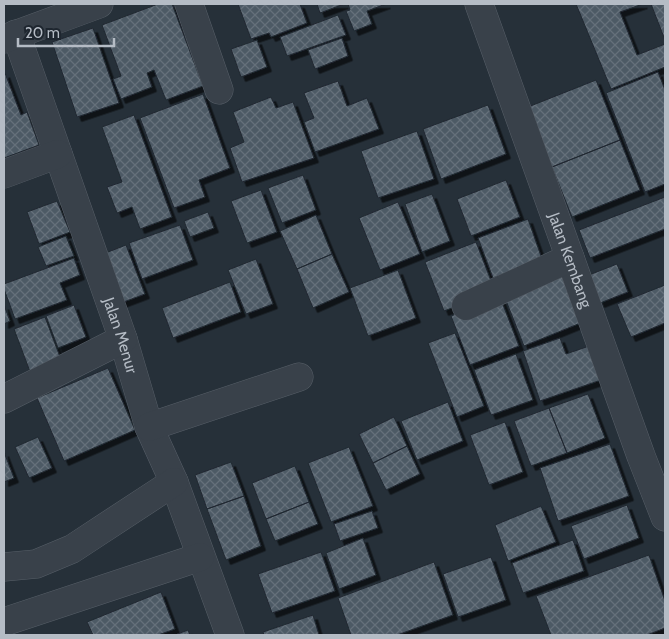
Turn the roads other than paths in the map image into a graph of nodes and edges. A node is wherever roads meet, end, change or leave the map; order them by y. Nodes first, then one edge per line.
1 (99, 4) edge
2 (189, 4) edge
3 (479, 4) edge
4 (10, 36) edge
5 (219, 90) dead end
6 (58, 154) junction
7 (4, 174) edge
8 (570, 258) junction
9 (466, 306) dead end
10 (123, 339) junction
11 (299, 377) dead end
12 (4, 399) edge
13 (149, 428) junction
14 (174, 482) junction
15 (665, 517) edge
16 (200, 557) junction
17 (4, 567) edge
18 (4, 622) edge
19 (230, 635) edge

1 - 4 street
2 - 5 street
3 - 8 street, Jalan Kembang
4 - 6 street, Jalan Menur
6 - 7 street
6 - 10 street, Jalan Menur
8 - 9 street
8 - 15 street, Jalan Kembang
10 - 12 street
10 - 13 street, Jalan Menur
11 - 13 street
13 - 14 street, Jalan Menur
14 - 16 street, Jalan Menur
14 - 17 street
16 - 18 street
16 - 19 street, Jalan Menur

